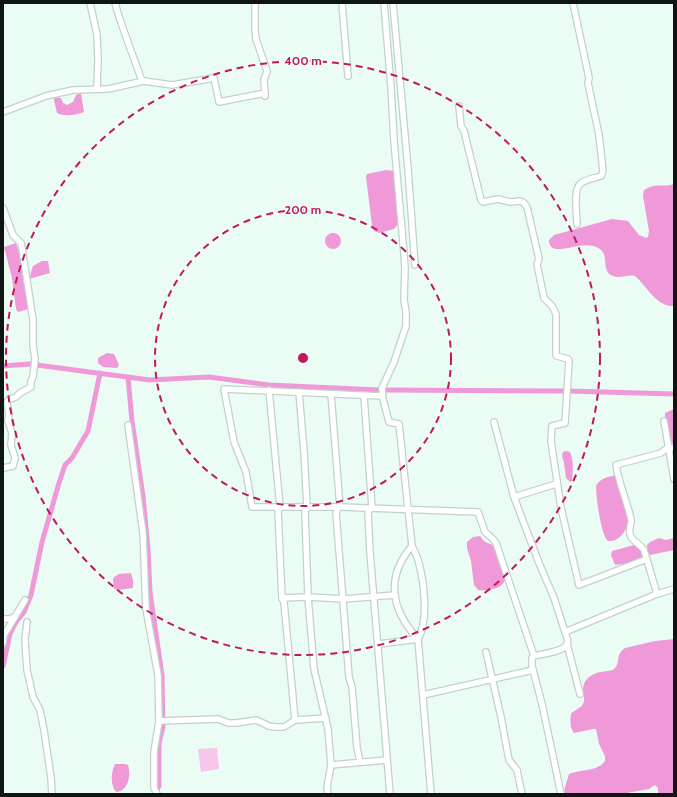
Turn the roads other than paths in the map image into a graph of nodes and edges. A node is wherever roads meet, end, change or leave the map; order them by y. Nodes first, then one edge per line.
1 (90, 3) edge
2 (116, 3) edge
3 (255, 3) edge
4 (342, 3) edge
5 (384, 3) edge
6 (393, 3) edge
7 (573, 3) edge
8 (348, 76) dead end
9 (142, 81) junction
10 (97, 89) junction
11 (459, 106) dead end
12 (3, 112) edge
13 (3, 208) edge
14 (577, 224) dead end
15 (415, 265) dead end
16 (269, 390) junction
17 (299, 392) junction
18 (331, 394) junction
19 (364, 396) junction
20 (382, 396) junction
21 (664, 421) dead end
22 (494, 422) dead end
23 (128, 424) dead end
24 (672, 448) edge
25 (3, 468) edge
26 (674, 479) edge
27 (557, 481) junction
28 (514, 497) junction
29 (280, 507) junction
30 (307, 507) junction
31 (340, 507) junction
32 (372, 508) junction
33 (409, 510) junction
34 (412, 546) junction
35 (647, 559) junction
36 (674, 589) edge
37 (395, 594) junction
38 (657, 594) junction
39 (374, 596) junction
40 (308, 597) junction
41 (282, 598) junction
42 (344, 599) junction
43 (25, 600) dead end
44 (14, 616) junction
45 (3, 619) edge
46 (27, 622) dead end
47 (565, 632) junction
48 (418, 639) junction
49 (3, 643) edge
50 (379, 644) junction
51 (567, 644) junction
52 (486, 652) dead end
53 (534, 656) junction
54 (534, 670) junction
55 (493, 680) junction
56 (580, 694) dead end
57 (423, 695) junction
58 (326, 718) junction
59 (158, 720) junction
60 (295, 720) junction
61 (387, 760) junction
62 (360, 762) junction
63 (331, 765) junction
64 (52, 794) edge
65 (157, 794) edge
66 (328, 794) edge
67 (390, 794) edge
68 (431, 794) edge
69 (522, 794) edge
70 (561, 794) edge

1 - 10 street
2 - 9 street
3 - 9 street
4 - 8 street
5 - 20 street
6 - 15 street
7 - 14 street
9 - 10 street
10 - 12 street
11 - 27 street
13 - 25 street
16 - 17 street
16 - 29 street
16 - 29 street
17 - 18 street
17 - 30 street
18 - 19 street
18 - 31 street
19 - 20 street
19 - 32 street
20 - 33 street
21 - 24 street
22 - 28 street
23 - 59 street
24 - 26 street
24 - 35 street
27 - 28 street
27 - 35 street
28 - 47 street
29 - 30 street
29 - 41 street
30 - 31 street
30 - 40 street
31 - 32 street
31 - 42 street
32 - 33 street
32 - 39 street
33 - 34 street
33 - 53 street
34 - 37 street
34 - 48 street
35 - 38 street
36 - 38 street
37 - 39 street
37 - 48 street
38 - 47 street
39 - 42 street
39 - 50 street
40 - 41 street
40 - 42 street
40 - 58 street
41 - 60 street
42 - 62 street
43 - 44 street
44 - 45 street
44 - 49 street
46 - 64 street
47 - 51 street
48 - 50 street
48 - 57 street
50 - 61 street
51 - 53 street
51 - 56 street
52 - 55 street
53 - 54 street
54 - 55 street
54 - 70 street
55 - 57 street
55 - 69 street
57 - 68 street
58 - 60 street
58 - 63 street
59 - 60 street
59 - 65 street
61 - 62 street
61 - 67 street
62 - 63 street
63 - 66 street

